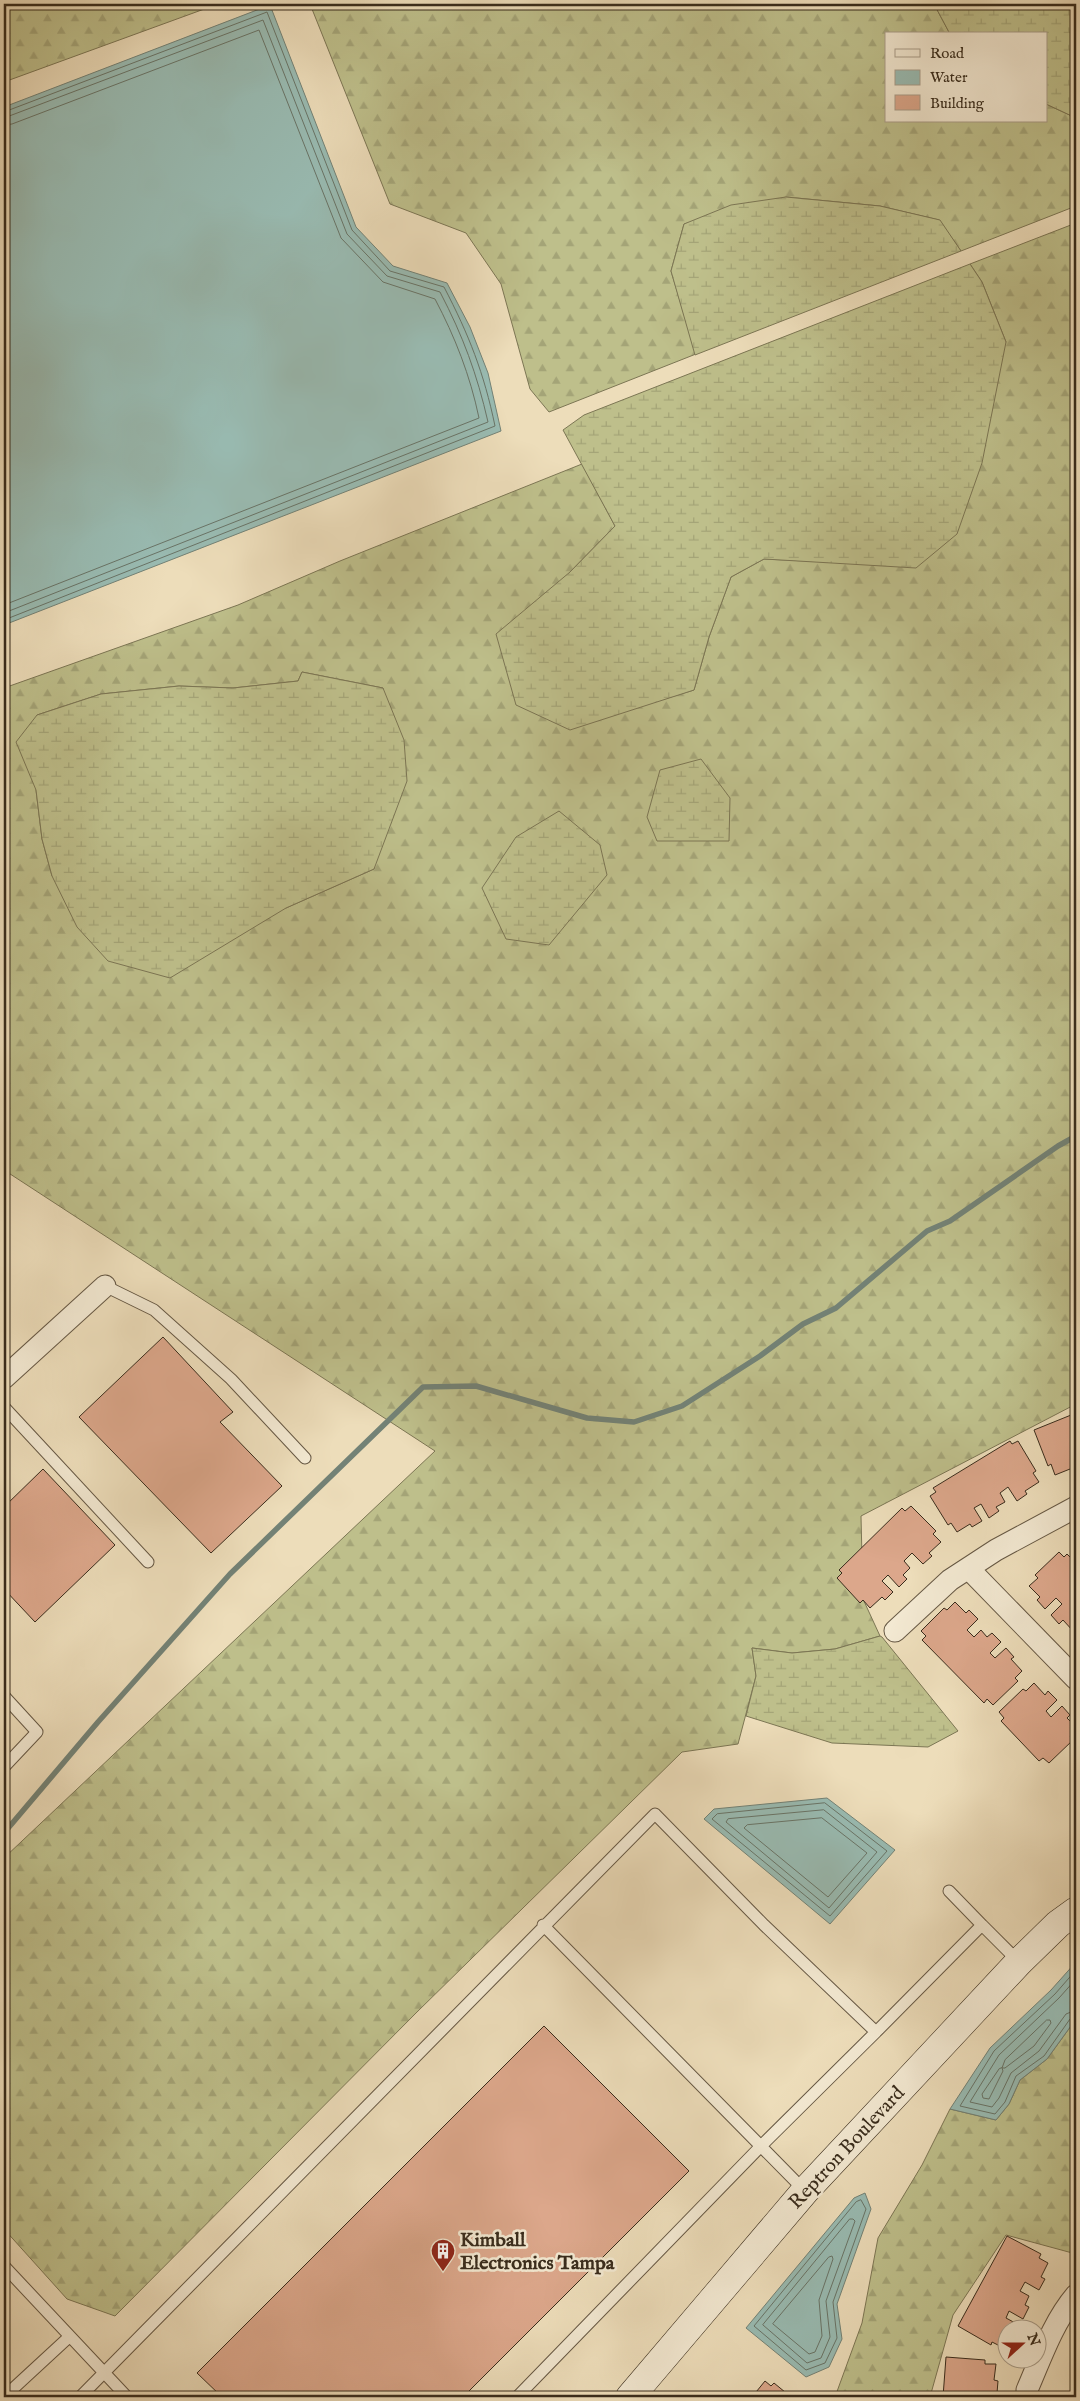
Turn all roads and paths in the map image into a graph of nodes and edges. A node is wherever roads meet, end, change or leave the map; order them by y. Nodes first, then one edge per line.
1 (105, 1286) joint
2 (4, 1378) edge
3 (4, 1407) edge
4 (306, 1458) dead end
5 (1076, 1506) edge
6 (148, 1562) dead end
7 (969, 1569) junction
8 (895, 1631) dead end
9 (1076, 1679) edge
10 (4, 1696) edge
11 (4, 1767) edge
12 (949, 1891) dead end
13 (1076, 1911) edge
14 (543, 1924) junction
15 (982, 1925) junction
16 (1019, 1962) junction
17 (876, 2032) junction
18 (761, 2146) junction
19 (805, 2191) junction
20 (4, 2266) edge
21 (1076, 2296) edge
22 (69, 2337) junction
23 (104, 2375) junction
24 (638, 2394) edge
25 (4, 2397) edge
26 (80, 2397) edge
27 (127, 2397) edge
28 (517, 2397) edge
29 (1027, 2397) edge

1 - 2 street
1 - 4 lane
3 - 6 lane
5 - 7 street
7 - 8 street
7 - 9 street
10 - 11 lane
12 - 15 lane
13 - 16 street, Reptron Boulevard
14 - 17 lane
14 - 18 lane
14 - 23 lane
15 - 16 lane
15 - 17 lane
16 - 19 street, Reptron Boulevard
17 - 18 lane
18 - 19 lane
18 - 28 lane
19 - 24 street, Reptron Boulevard
20 - 22 lane
21 - 29 street
22 - 23 lane
22 - 25 lane
23 - 26 lane
23 - 27 lane

